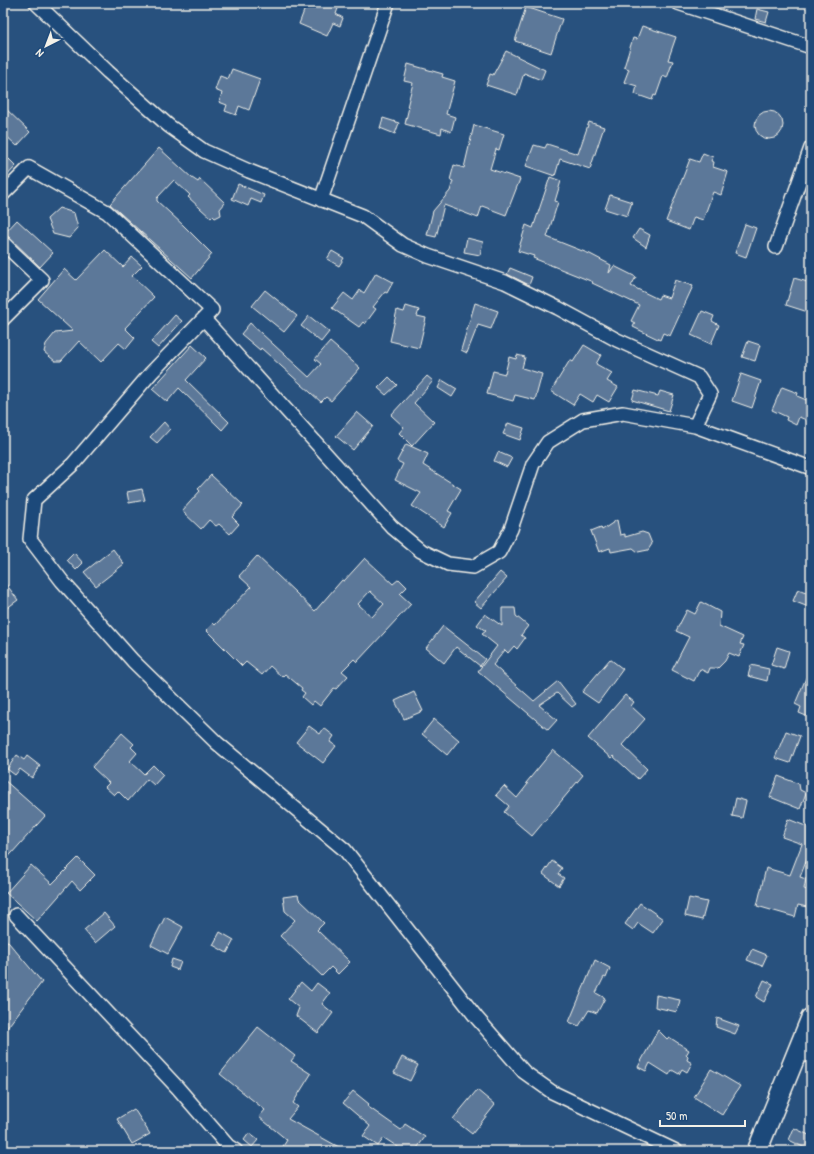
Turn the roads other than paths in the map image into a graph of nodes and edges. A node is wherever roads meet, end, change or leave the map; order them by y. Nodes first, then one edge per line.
1 (36, 3) edge
2 (388, 3) edge
3 (678, 3) edge
4 (811, 47) edge
5 (811, 148) edge
6 (3, 194) edge
7 (321, 200) junction
8 (3, 243) edge
9 (776, 248) dead end
10 (204, 318) junction
11 (3, 319) edge
12 (695, 426) junction
13 (811, 468) edge
14 (16, 915) dead end
15 (811, 1018) edge
16 (804, 1055) edge
17 (236, 1151) edge
18 (676, 1151) edge
19 (757, 1151) edge

1 - 7 street
2 - 7 street
3 - 4 street
5 - 9 street
6 - 10 street
7 - 12 street
8 - 11 street
10 - 12 street
10 - 18 street
12 - 13 street
14 - 17 street
15 - 16 main road
16 - 19 main road

